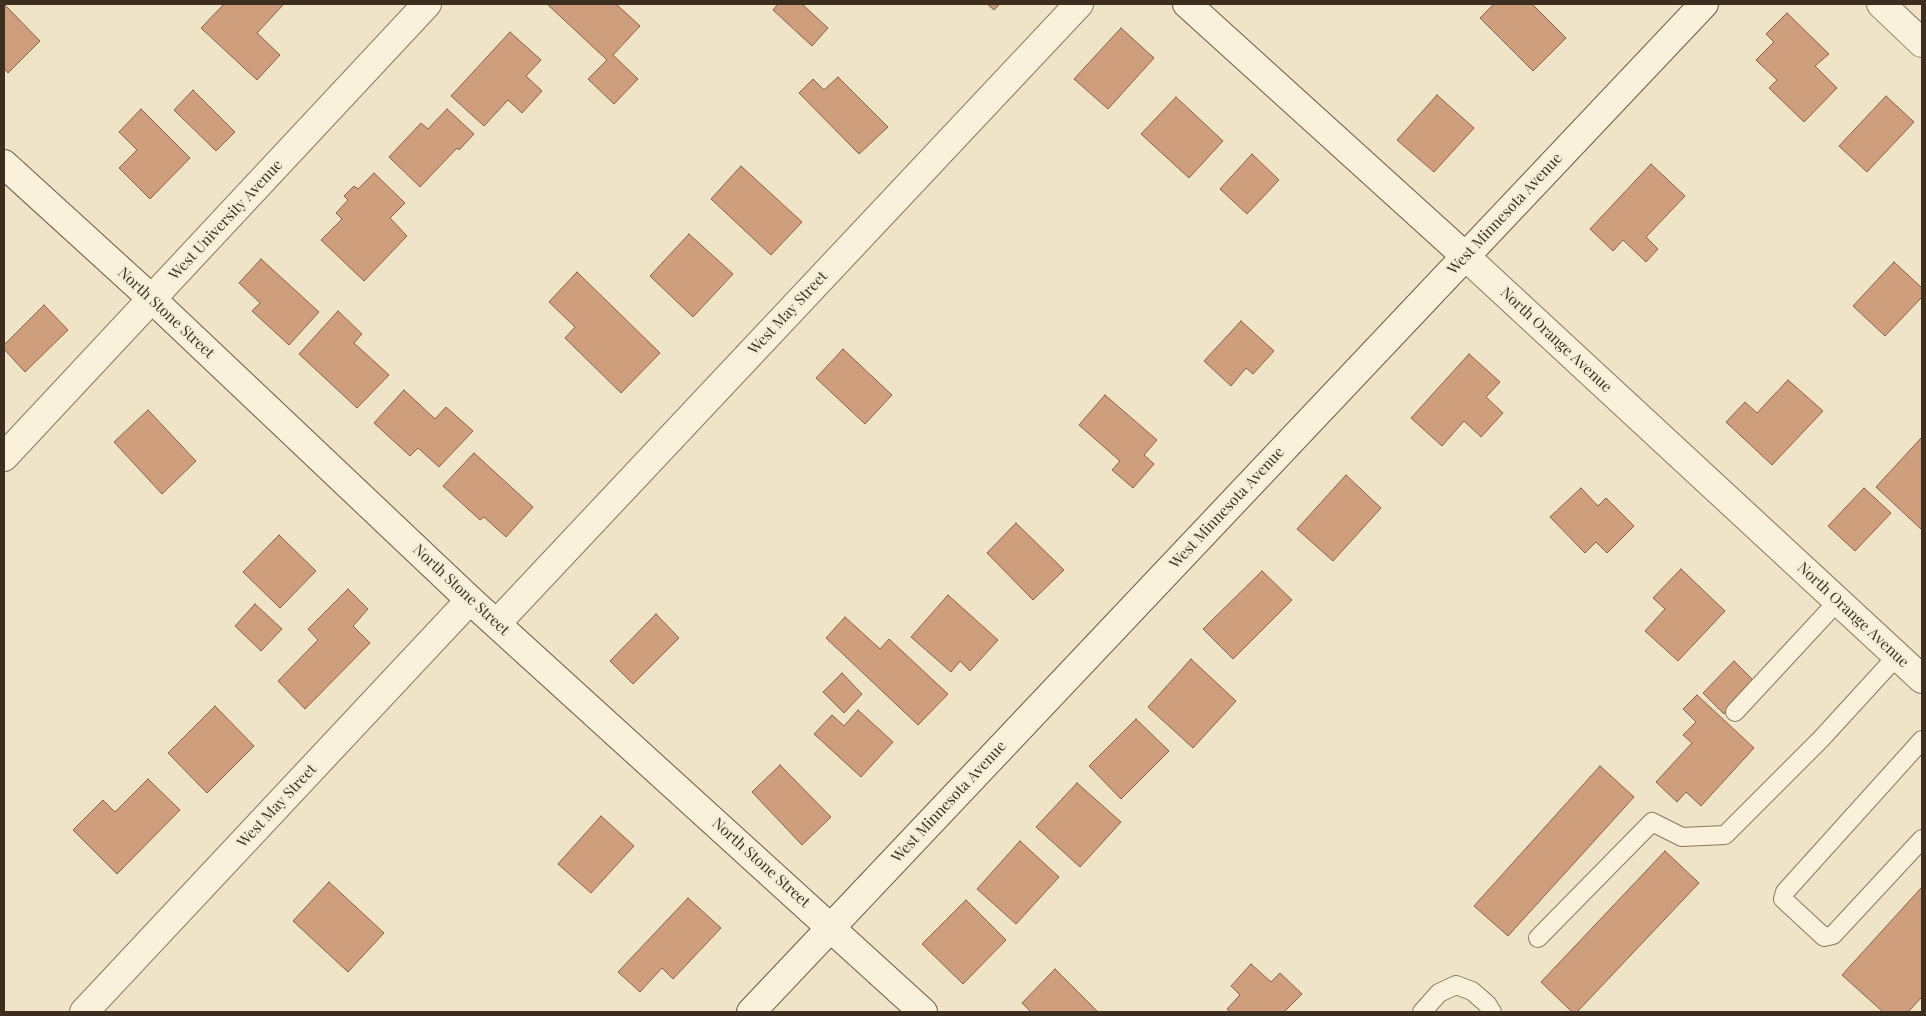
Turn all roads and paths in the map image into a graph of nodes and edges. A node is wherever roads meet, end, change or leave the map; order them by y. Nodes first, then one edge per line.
1 (427, 4) edge
2 (1079, 4) edge
3 (1187, 4) edge
4 (1704, 4) edge
5 (1881, 4) edge
6 (1922, 43) edge
7 (4, 164) edge
8 (1465, 256) junction
9 (152, 299) junction
10 (4, 457) edge
11 (470, 600) junction
12 (1838, 601) junction
13 (497, 623) junction
14 (1897, 656) junction
15 (1922, 679) edge
16 (1735, 712) dead end
17 (1922, 740) edge
18 (1922, 839) edge
19 (831, 927) junction
20 (1538, 938) dead end
21 (84, 1012) edge
22 (751, 1012) edge
23 (923, 1012) edge
24 (1422, 1012) edge
25 (1492, 1012) edge

1 - 9 street, West University Avenue
2 - 13 street, West May Street
3 - 8 street, North Orange Avenue
4 - 8 street, West Minnesota Avenue
5 - 6 street
7 - 9 street, North Stone Street
8 - 12 street, North Orange Avenue
8 - 19 street, West Minnesota Avenue
9 - 10 street, West University Avenue
9 - 11 street, North Stone Street
11 - 13 street, North Stone Street
11 - 21 street, West May Street
12 - 14 street, North Orange Avenue
12 - 16 lane
13 - 19 street, North Stone Street
14 - 15 street, North Orange Avenue
14 - 20 lane
17 - 18 lane
19 - 22 street, West Minnesota Avenue
19 - 23 street, North Stone Street
24 - 25 lane

